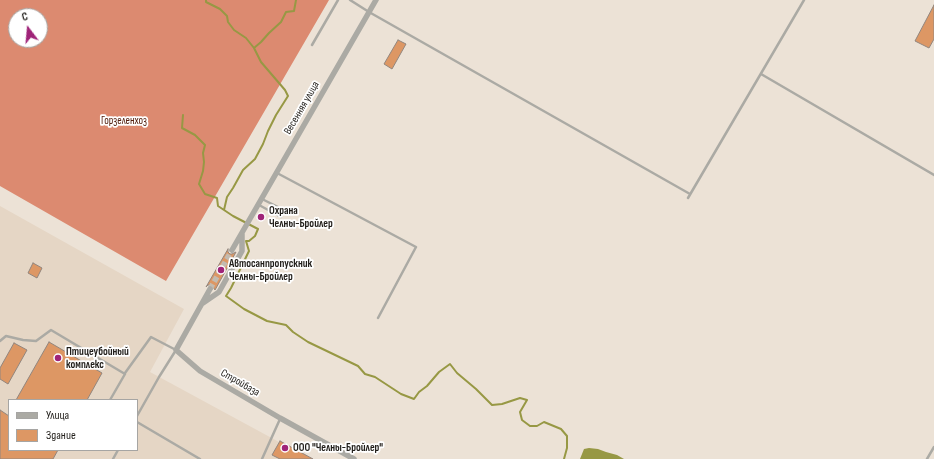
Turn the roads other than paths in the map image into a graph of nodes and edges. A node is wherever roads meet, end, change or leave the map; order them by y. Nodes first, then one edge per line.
1 (338, 0) edge
2 (350, 0) edge
3 (376, 0) edge
4 (804, 0) edge
5 (369, 12) junction
6 (312, 45) dead end
7 (761, 74) junction
8 (276, 173) junction
9 (934, 175) edge
10 (690, 194) junction
11 (262, 198) junction
12 (688, 198) dead end
13 (258, 204) junction
14 (284, 210) dead end
15 (280, 217) dead end
16 (242, 232) junction
17 (232, 250) tunnel mouth
18 (208, 291) tunnel mouth
19 (201, 304) junction
20 (378, 318) dead end
21 (0, 340) edge
22 (176, 350) junction
23 (125, 374) junction
24 (111, 399) edge
25 (138, 414) edge
26 (280, 418) junction
27 (138, 423) edge
28 (934, 447) edge
29 (200, 459) edge
30 (262, 459) edge
31 (354, 459) edge
32 (927, 459) edge

1 - 6 lane
2 - 5 lane
3 - 5 street, Весенняя улица
4 - 7 lane
5 - 8 street, Весенняя улица
5 - 10 lane
7 - 9 lane
7 - 10 lane
8 - 11 street, Весенняя улица
8 - 20 lane
10 - 12 lane
11 - 13 street, Весенняя улица
11 - 14 lane
13 - 15 lane
13 - 16 street, Весенняя улица
16 - 17 street, Весенняя улица
16 - 19 street
18 - 19 street
19 - 22 street
21 - 23 lane
22 - 23 lane
22 - 25 lane
22 - 26 street, Стройбаза
23 - 24 lane
26 - 30 lane
26 - 31 street, Стройбаза
27 - 29 lane
28 - 32 lane

